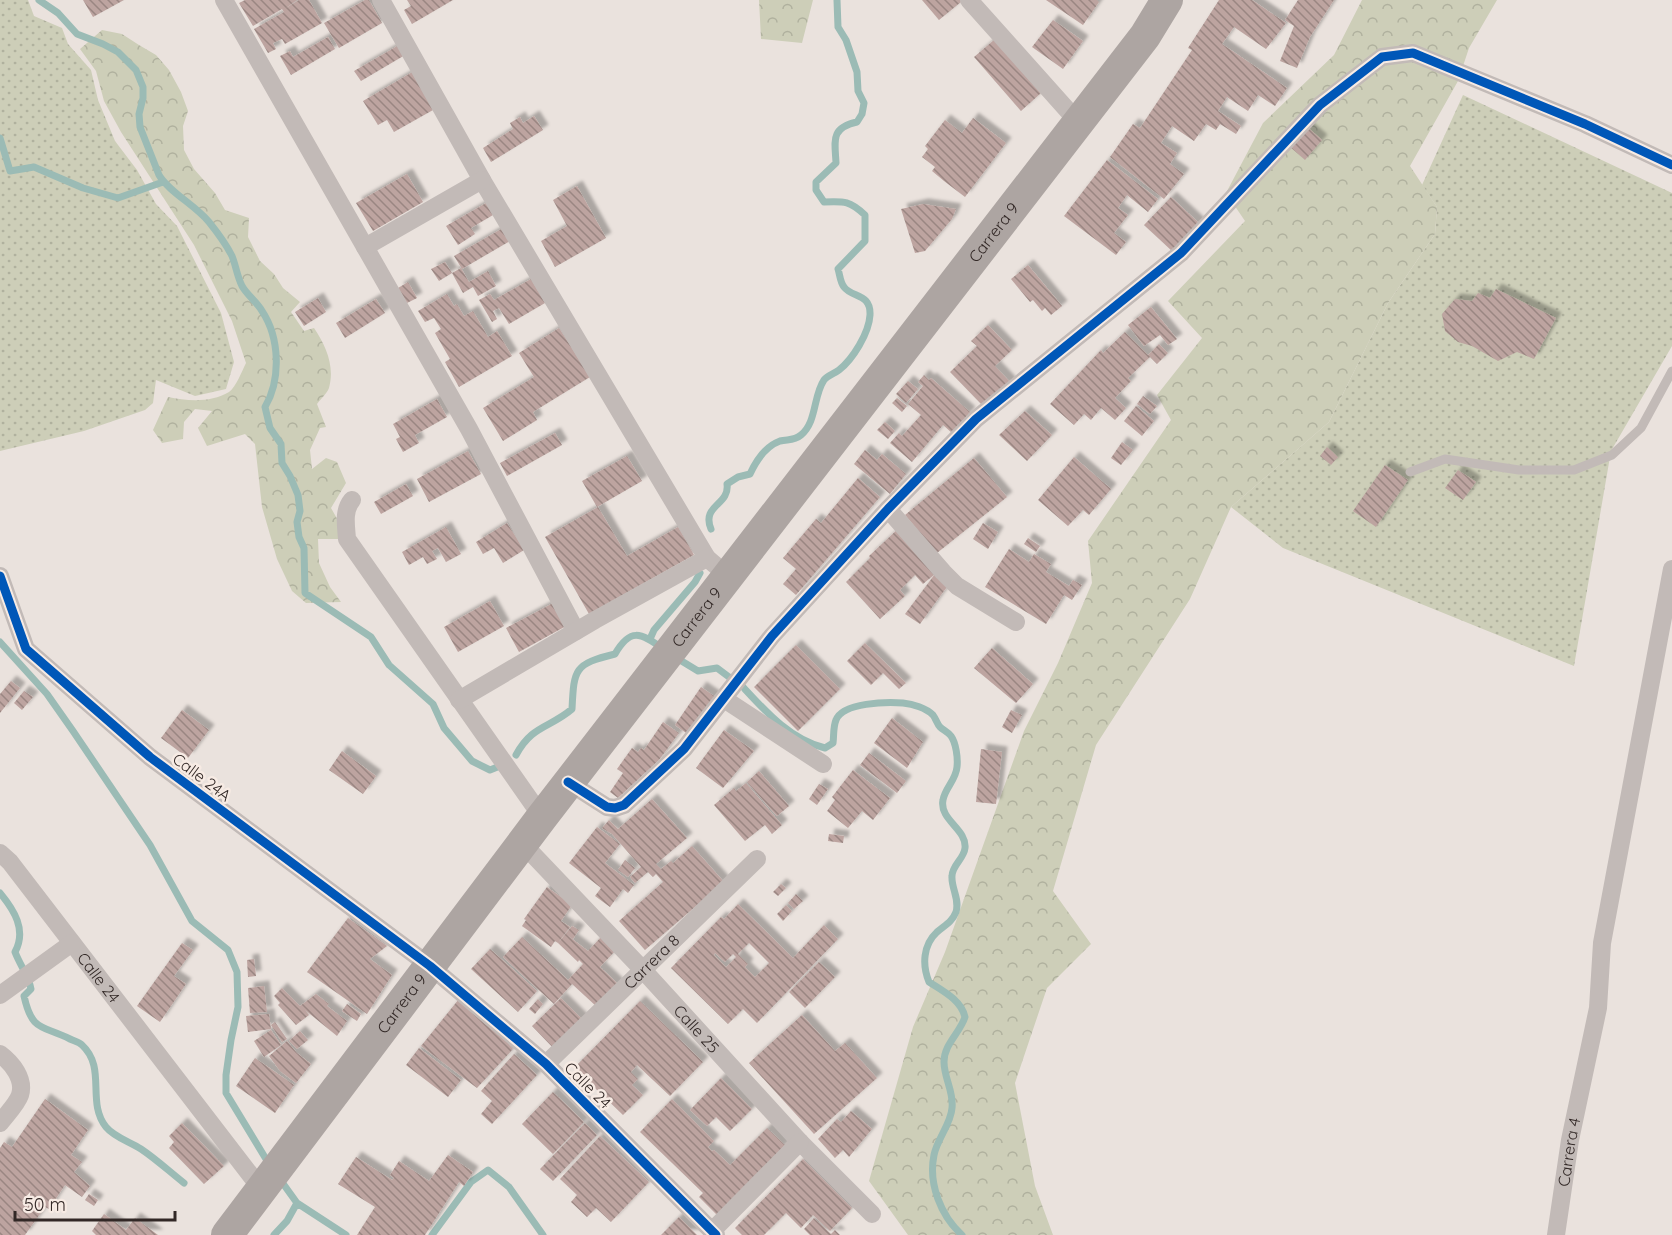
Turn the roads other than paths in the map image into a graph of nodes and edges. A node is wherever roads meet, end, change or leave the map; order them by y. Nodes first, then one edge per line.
1 (224, 0) edge
2 (381, 0) edge
3 (969, 0) edge
4 (1167, 0) edge
5 (1078, 122) junction
6 (1585, 124) junction
7 (1672, 165) edge
8 (1672, 173) edge
9 (482, 180) junction
10 (365, 247) junction
11 (1672, 371) edge
12 (1410, 472) dead end
13 (352, 500) dead end
14 (888, 509) junction
15 (717, 567) junction
16 (1672, 569) edge
17 (0, 576) edge
18 (1016, 622) dead end
19 (576, 631) junction
20 (724, 699) junction
21 (459, 700) junction
22 (823, 764) dead end
23 (568, 782) junction
24 (542, 817) junction
25 (522, 843) junction
26 (0, 853) edge
27 (757, 859) dead end
28 (72, 943) junction
29 (430, 966) junction
30 (643, 970) junction
31 (0, 995) edge
32 (0, 1054) edge
33 (546, 1064) junction
34 (0, 1123) edge
35 (800, 1142) junction
36 (262, 1190) junction
37 (872, 1214) dead end
38 (714, 1233) edge
39 (227, 1235) edge
40 (1556, 1235) edge

1 - 10 street
2 - 9 street
3 - 5 street
4 - 5 highway, Carrera 9
5 - 15 highway, Carrera 9
6 - 7 street
6 - 8 lane
6 - 14 street
9 - 10 street
9 - 15 street
10 - 19 street
11 - 12 lane
13 - 21 street
14 - 18 street
14 - 20 street
15 - 19 street
15 - 23 highway, Carrera 9
16 - 40 street, Carrera 4
17 - 29 street, Calle 24A
19 - 21 street
20 - 22 street
20 - 23 street
21 - 24 street
23 - 24 highway, Carrera 9
24 - 25 highway, Carrera 9
25 - 29 highway, Carrera 9
25 - 30 street, Calle 25
26 - 28 street, Calle 24
27 - 30 street, Carrera 8
28 - 31 street
28 - 36 street, Calle 24
29 - 33 street, Calle 24
29 - 36 highway, Carrera 9
30 - 33 street, Carrera 8
30 - 35 street, Calle 25
32 - 34 street
33 - 38 street, Calle 24
35 - 37 street, Calle 25
35 - 38 street
36 - 39 highway, Carrera 9

